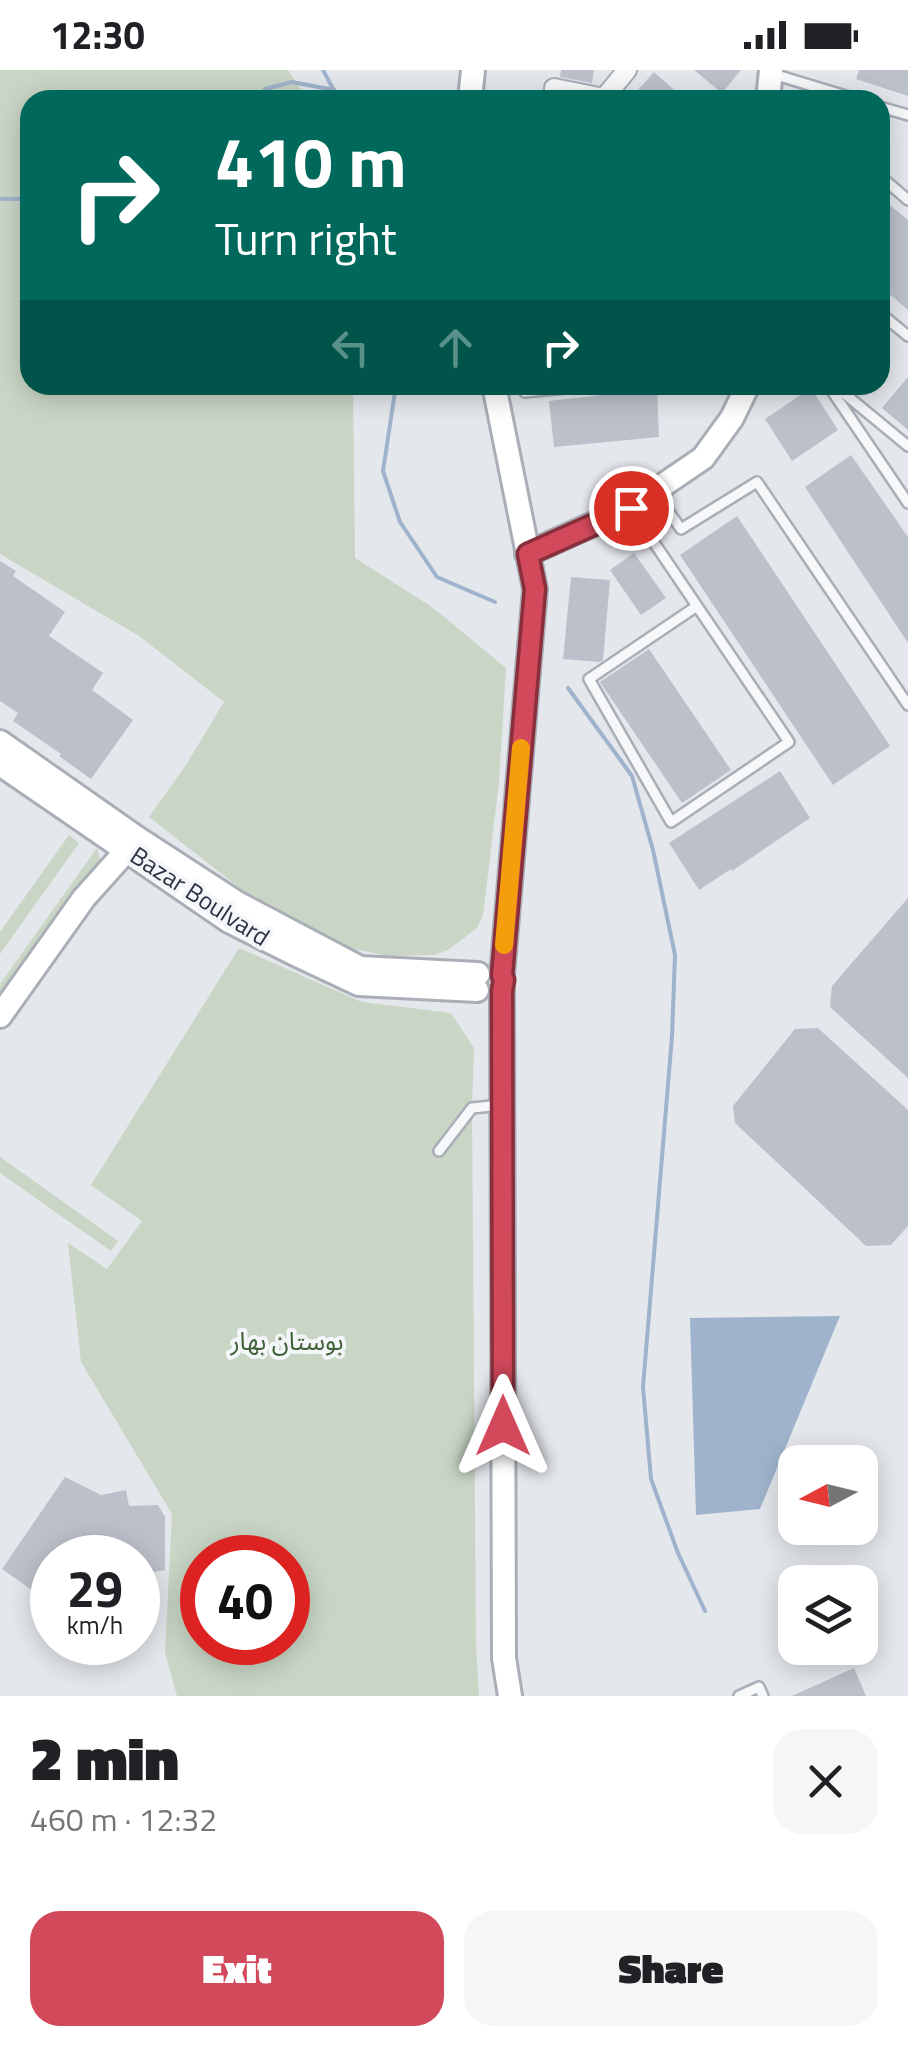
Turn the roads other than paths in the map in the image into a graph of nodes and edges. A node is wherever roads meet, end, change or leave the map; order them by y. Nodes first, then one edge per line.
1 (771, 71) edge
2 (829, 90) edge
3 (496, 395) edge
4 (743, 395) edge
5 (838, 395) edge
6 (844, 395) edge
7 (908, 446) edge
8 (654, 491) junction
9 (908, 503) edge
10 (631, 508) junction
11 (528, 554) junction
12 (697, 606) junction
13 (908, 705) edge
14 (0, 742) edge
15 (0, 764) edge
16 (127, 850) junction
17 (489, 983) junction
18 (0, 1016) edge
19 (491, 1106) junction
20 (439, 1150) dead end
21 (494, 1696) edge
22 (510, 1696) edge
23 (740, 1696) edge
24 (763, 1696) edge

1 - 2 lane
3 - 11 street
4 - 8 street
5 - 9 lane
6 - 7 lane
8 - 10 street
8 - 13 lane
10 - 11 street
10 - 12 lane
11 - 17 street
12 - 12 lane
14 - 17 street
15 - 16 street, Bazar Boulvard
16 - 17 street, Bazar Boulvard
16 - 18 street
17 - 19 street
17 - 22 street
19 - 20 lane
19 - 21 street
23 - 24 lane

